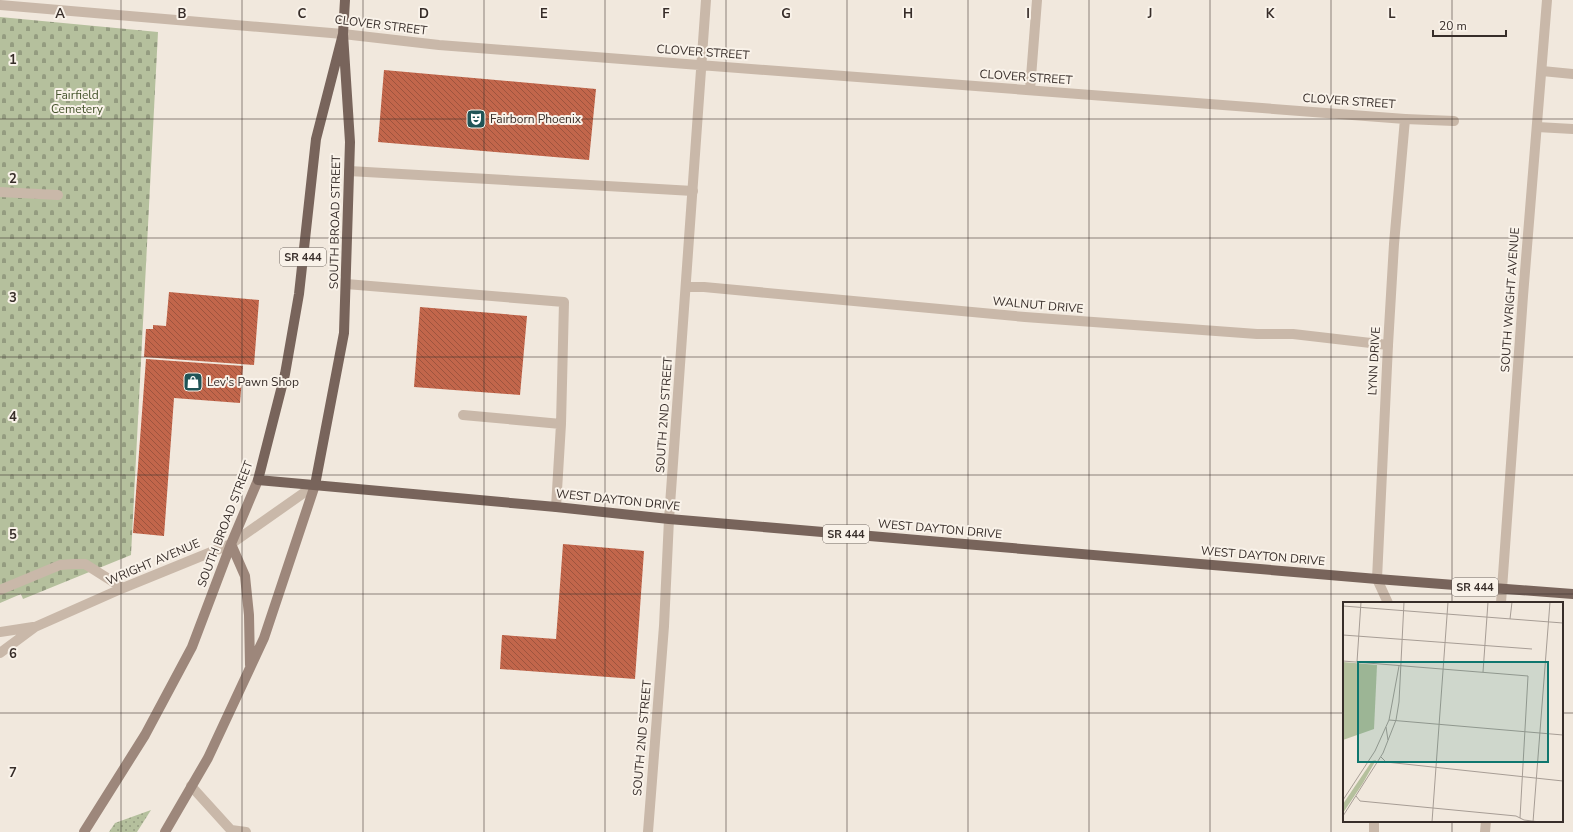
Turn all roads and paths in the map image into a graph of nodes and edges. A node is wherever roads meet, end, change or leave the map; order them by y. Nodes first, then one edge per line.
1 (345, 0) edge
2 (706, 0) edge
3 (1037, 0) edge
4 (1547, 0) edge
5 (0, 5) edge
6 (343, 34) junction
7 (701, 65) junction
8 (1542, 71) junction
9 (1573, 74) edge
10 (1030, 90) junction
11 (1405, 119) junction
12 (1454, 121) dead end
13 (1537, 127) junction
14 (1573, 130) edge
15 (349, 171) junction
16 (693, 191) junction
17 (0, 192) edge
18 (58, 195) dead end
19 (346, 284) junction
20 (686, 287) junction
21 (1388, 345) junction
22 (463, 415) dead end
23 (560, 424) junction
24 (258, 480) junction
25 (315, 485) junction
26 (556, 507) junction
27 (669, 519) junction
28 (231, 544) junction
29 (1377, 579) junction
30 (123, 588) junction
31 (1502, 589) junction
32 (0, 590) edge
33 (1573, 594) edge
34 (1388, 602) edge
35 (1501, 602) edge
36 (35, 627) junction
37 (0, 632) edge
38 (0, 653) edge
39 (250, 669) junction
40 (192, 786) junction
41 (1486, 822) edge
42 (84, 832) edge
43 (165, 832) edge
44 (246, 832) edge
45 (648, 832) edge
46 (1485, 832) edge

1 - 6 main road, SOUTH BROAD STREET / SR 444
2 - 7 street, SOUTH 2ND STREET
3 - 10 street
4 - 8 street, SOUTH WRIGHT AVENUE
5 - 6 street, CLOVER STREET
6 - 7 street, CLOVER STREET
6 - 15 main road, SOUTH BROAD STREET / SR 444
6 - 24 main road, SOUTH BROAD STREET / SR 444
7 - 10 street, CLOVER STREET
7 - 16 street, SOUTH 2ND STREET
8 - 9 street
8 - 13 street, SOUTH WRIGHT AVENUE
10 - 11 street, CLOVER STREET
11 - 12 street, CLOVER STREET
11 - 21 street, LYNN DRIVE
13 - 14 street
13 - 31 street, SOUTH WRIGHT AVENUE
15 - 16 street
15 - 19 main road, SOUTH BROAD STREET / SR 444
16 - 20 street, SOUTH 2ND STREET
17 - 18 street
19 - 23 street
19 - 25 main road, SOUTH BROAD STREET / SR 444
20 - 21 street, WALNUT DRIVE
20 - 27 street, SOUTH 2ND STREET
21 - 29 street, LYNN DRIVE
22 - 23 street
23 - 26 street
24 - 25 main road, WEST DAYTON DRIVE / SR 444
24 - 28 street, SOUTH BROAD STREET
25 - 26 main road, WEST DAYTON DRIVE / SR 444
25 - 28 street, WRIGHT AVENUE
25 - 39 street, SOUTH BROAD STREET
26 - 27 main road, WEST DAYTON DRIVE / SR 444
27 - 29 main road, WEST DAYTON DRIVE / SR 444
27 - 45 street, SOUTH 2ND STREET
28 - 30 street, WRIGHT AVENUE
28 - 39 street
28 - 42 street, SOUTH BROAD STREET
29 - 31 main road, WEST DAYTON DRIVE / SR 444
29 - 34 street, LYNN DRIVE
30 - 32 street
30 - 36 street, WRIGHT AVENUE
31 - 33 main road, WEST DAYTON DRIVE / SR 444
31 - 35 street, SOUTH WRIGHT AVENUE
36 - 37 street, WRIGHT AVENUE
36 - 38 street, WRIGHT AVENUE
39 - 40 street, SOUTH BROAD STREET
40 - 43 street, SOUTH BROAD STREET
40 - 44 street
41 - 46 street

